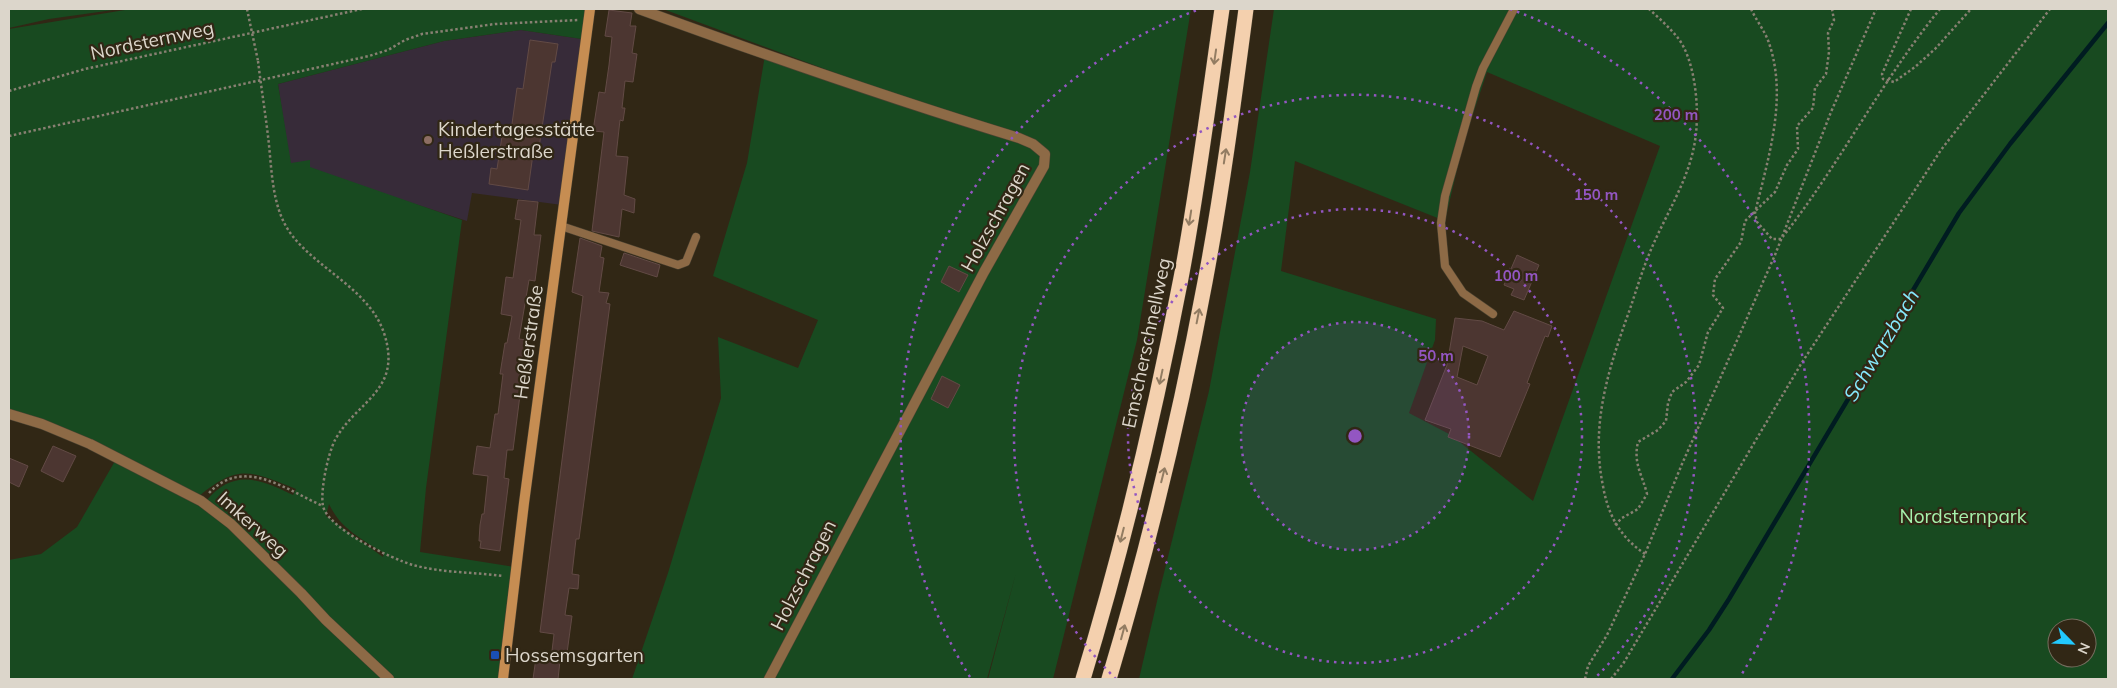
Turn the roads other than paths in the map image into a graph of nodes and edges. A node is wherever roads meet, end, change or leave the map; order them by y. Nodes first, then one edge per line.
1 (590, 9) edge
2 (639, 9) edge
3 (1222, 9) edge
4 (1246, 9) edge
5 (1514, 9) edge
6 (561, 226) junction
7 (696, 236) dead end
8 (1493, 314) dead end
9 (9, 414) edge
10 (389, 679) edge
11 (502, 679) edge
12 (769, 679) edge
13 (1083, 679) edge
14 (1109, 679) edge

1 - 6 street, Heßlerstraße
2 - 12 street, Holzschragen
3 -> 13 highway, Emscherschnellweg
14 -> 4 highway
5 - 8 lane
6 - 7 lane
6 - 11 street, Heßlerstraße
9 - 10 street, Imkerweg

